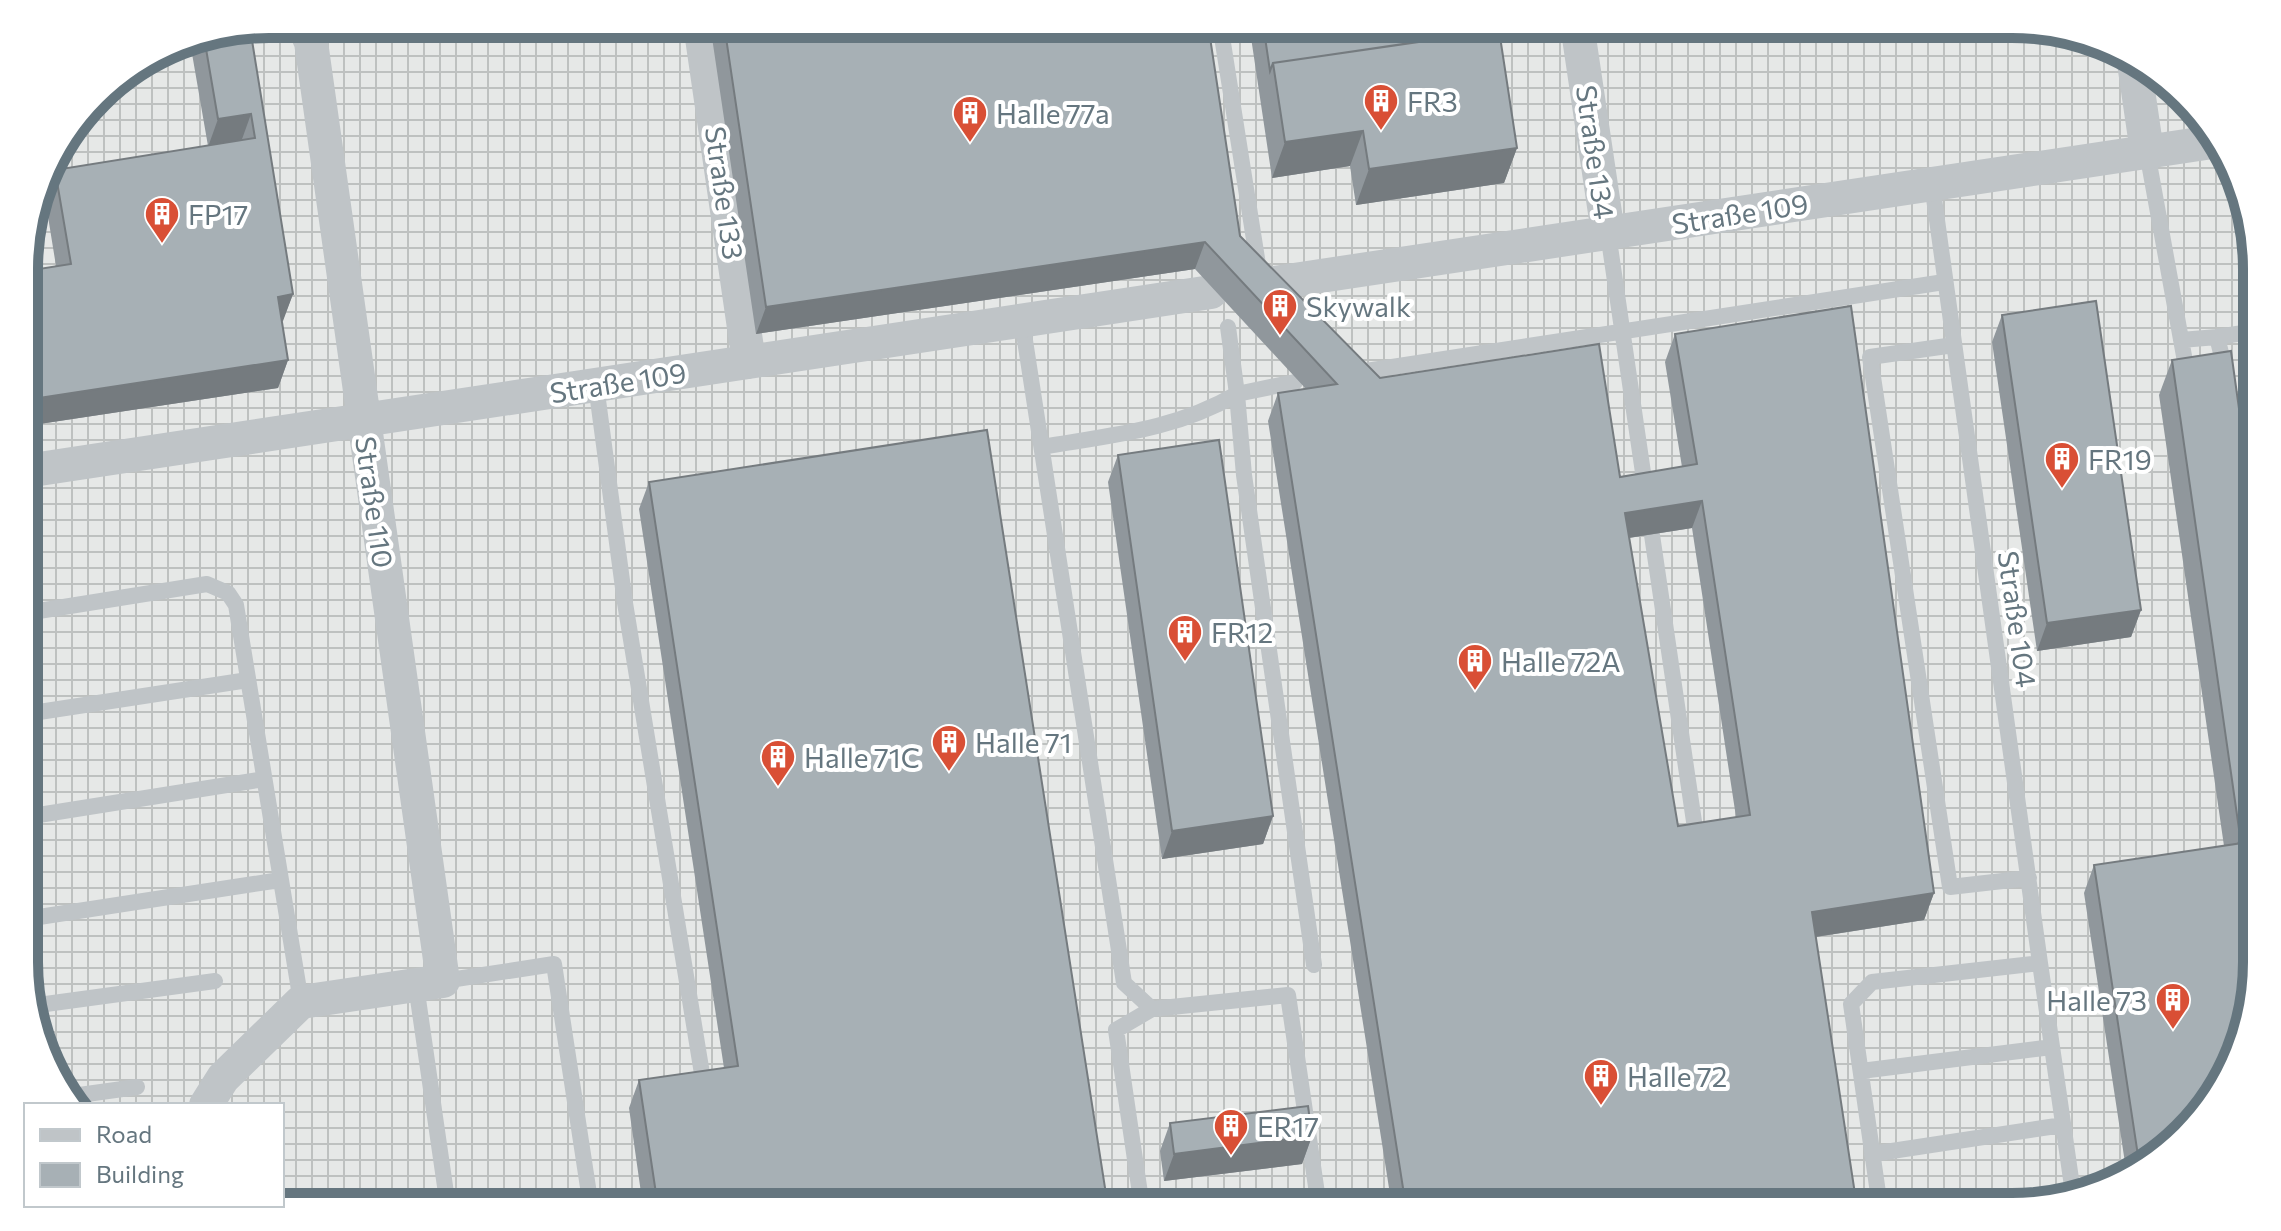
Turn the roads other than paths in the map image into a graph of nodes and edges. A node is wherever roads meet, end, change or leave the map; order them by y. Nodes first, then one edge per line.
1 (309, 38) edge
2 (702, 38) edge
3 (1222, 38) edge
4 (1579, 38) edge
5 (2136, 75) edge
6 (2205, 143) edge
7 (2147, 152) junction
8 (1932, 184) junction
9 (1608, 233) junction
10 (1944, 282) junction
11 (1261, 285) joint
12 (1211, 292) dead end
13 (1022, 321) junction
14 (1228, 327) dead end
15 (1622, 331) junction
16 (2243, 333) edge
17 (2217, 337) junction
18 (2181, 340) junction
19 (1954, 345) junction
20 (749, 362) junction
21 (1345, 374) edge
22 (1295, 382) dead end
23 (596, 385) junction
24 (2191, 390) edge
25 (2231, 393) edge
26 (1237, 394) junction
27 (364, 420) junction
28 (2237, 421) edge
29 (2243, 446) edge
30 (1042, 447) junction
31 (38, 469) edge
32 (1647, 499) edge
33 (1652, 535) edge
34 (38, 611) edge
35 (248, 680) junction
36 (38, 712) edge
37 (264, 779) junction
38 (38, 815) edge
39 (1699, 856) edge
40 (2029, 878) junction
41 (280, 880) junction
42 (38, 917) edge
43 (2040, 963) junction
44 (1314, 965) dead end
45 (215, 981) dead end
46 (430, 983) junction
47 (301, 1002) junction
48 (42, 1004) edge
49 (1152, 1009) junction
50 (2052, 1047) junction
51 (1861, 1071) junction
52 (137, 1087) dead end
53 (81, 1095) edge
54 (706, 1098) edge
55 (207, 1103) edge
56 (2063, 1125) junction
57 (1872, 1154) junction
58 (2072, 1185) edge
59 (447, 1193) edge
60 (589, 1193) edge
61 (1140, 1193) edge
62 (1317, 1193) edge
63 (1878, 1193) edge

1 - 27 street, Straße 110
2 - 20 street, Straße 133
3 - 11 lane
4 - 9 street, Straße 134
5 - 7 street
6 - 7 street, Straße 109
7 - 8 street, Straße 109
7 - 18 lane
8 - 9 street, Straße 109
8 - 10 lane, Straße 104
9 - 11 street, Straße 109
9 - 15 lane
10 - 15 lane
10 - 19 lane, Straße 104
12 - 13 street, Straße 109
13 - 20 street, Straße 109
13 - 30 lane
14 - 26 lane
15 - 21 lane
15 - 32 lane
16 - 17 lane
17 - 18 lane
17 - 25 lane
18 - 24 lane
19 - 40 lane, Straße 104
19 - 40 lane
20 - 23 street, Straße 109
22 - 26 lane
23 - 27 street, Straße 109
23 - 54 lane
26 - 30 lane
26 - 44 lane
27 - 31 street, Straße 109
27 - 46 street, Straße 110
28 - 29 lane
30 - 49 lane
33 - 39 lane
34 - 35 lane
35 - 36 lane
35 - 37 lane
37 - 38 lane
37 - 41 lane
40 - 43 lane, Straße 104
41 - 42 lane
41 - 47 lane
43 - 50 lane, Straße 104
43 - 51 lane
45 - 48 lane
46 - 47 street
46 - 59 lane
46 - 60 lane
47 - 55 street
49 - 61 lane
49 - 62 lane
50 - 51 lane
50 - 56 lane, Straße 104
51 - 57 lane
52 - 53 lane
56 - 57 lane
56 - 58 lane, Straße 104
57 - 63 lane

